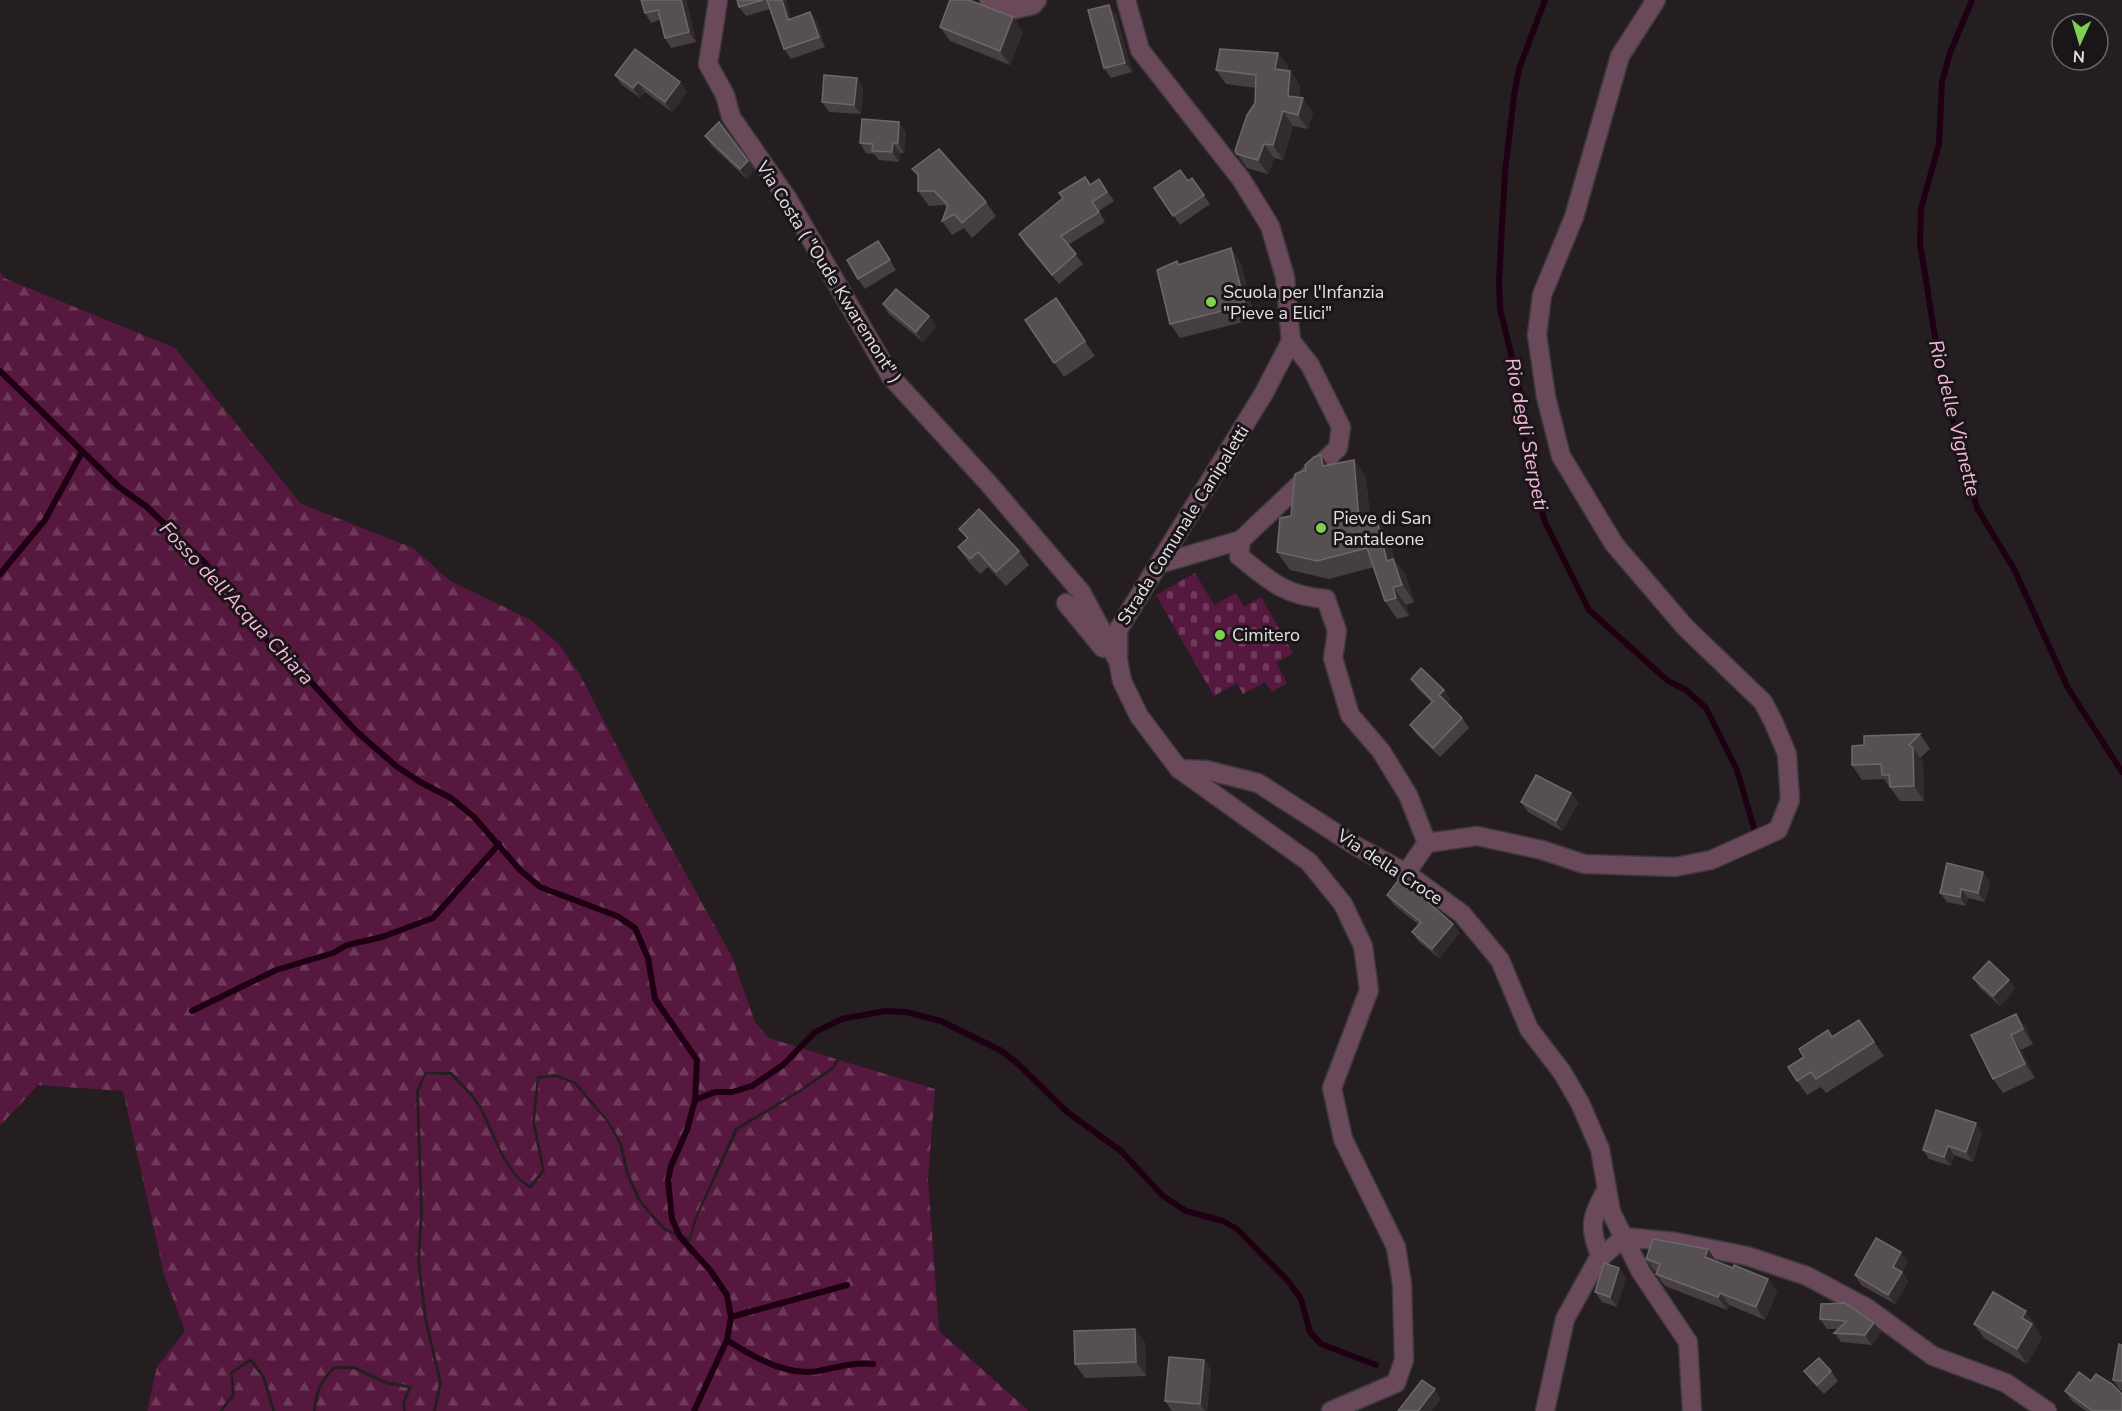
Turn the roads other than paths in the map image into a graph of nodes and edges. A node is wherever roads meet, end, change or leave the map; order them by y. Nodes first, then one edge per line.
1 (718, 0) edge
2 (989, 0) edge
3 (1037, 0) edge
4 (1126, 0) edge
5 (1656, 0) edge
6 (1291, 341) junction
7 (1241, 540) junction
8 (1159, 564) junction
9 (1066, 603) dead end
10 (1118, 660) junction
11 (1179, 769) junction
12 (1426, 843) junction
13 (1406, 873) junction
14 (1607, 1189) junction
15 (1624, 1237) junction
16 (1601, 1257) junction
17 (1331, 1411) edge
18 (1545, 1411) edge
19 (1692, 1411) edge
20 (2048, 1411) edge

1 - 10 street, Via Costa ( "Oude Kwaremont" )
2 - 3 street
4 - 6 street
5 - 12 street
6 - 7 street
6 - 8 street, Strada Comunale Canipaletti
7 - 8 street
7 - 12 street
8 - 10 street, Strada Comunale Canipaletti
9 - 10 street
10 - 11 street, Strada Comunale Canipaletti
11 - 13 street, Via della Croce
11 - 17 street, Strada Comunale Canipaletti
12 - 13 street
13 - 14 street, Via della Croce
14 - 15 street, Via della Croce
14 - 16 street
15 - 16 street
15 - 19 street, Via della Croce
15 - 20 street
16 - 18 street

